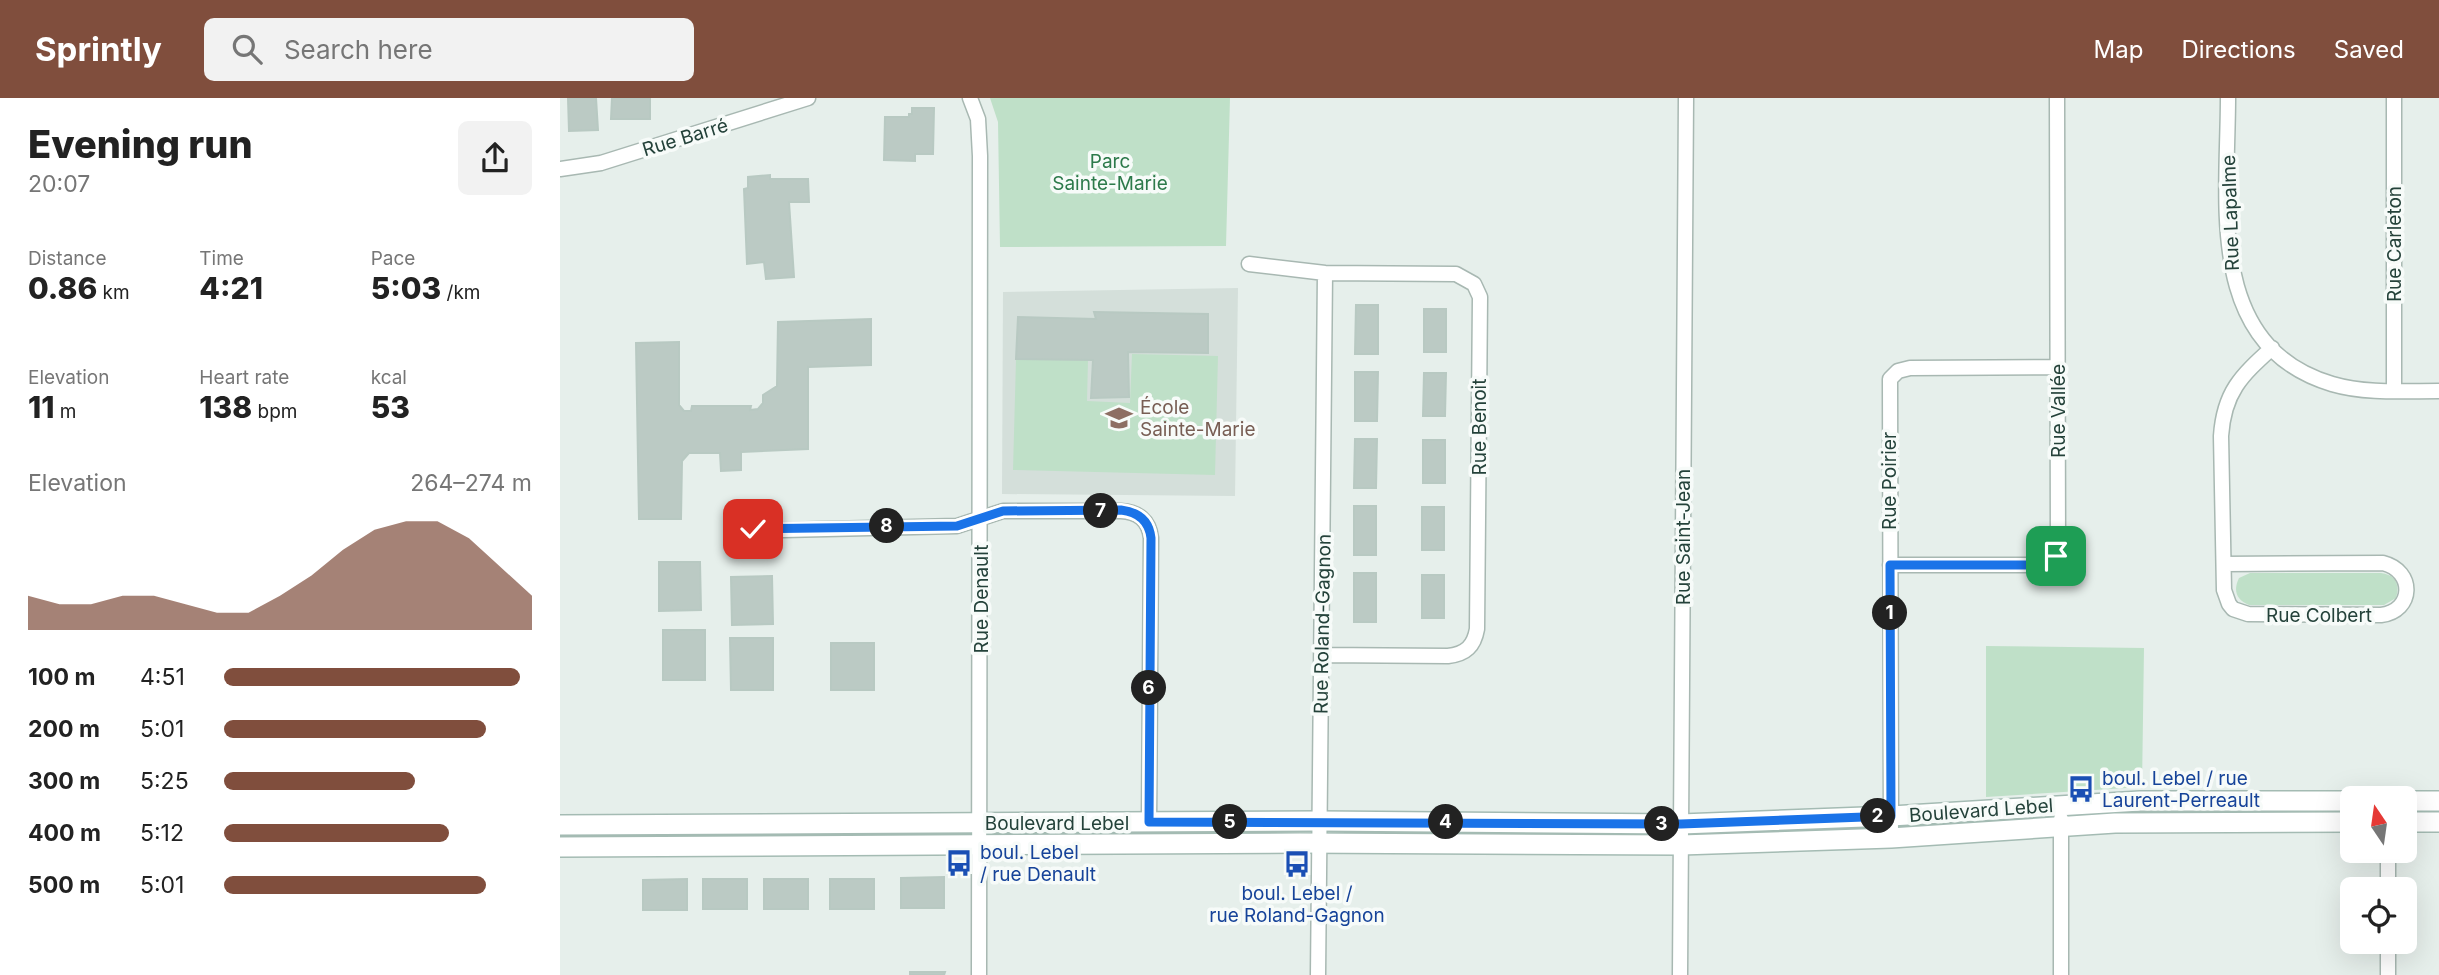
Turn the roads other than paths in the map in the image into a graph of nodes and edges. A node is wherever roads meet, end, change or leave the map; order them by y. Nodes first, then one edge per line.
1 (808, 98) edge
2 (970, 98) edge
3 (1686, 98) edge
4 (2057, 98) edge
5 (2228, 98) edge
6 (2395, 98) edge
7 (560, 169) edge
8 (1249, 264) dead end
9 (1325, 273) junction
10 (2272, 348) junction
11 (2057, 367) junction
12 (2393, 391) junction
13 (2439, 391) edge
14 (981, 519) junction
15 (740, 531) dead end
16 (2224, 564) junction
17 (1890, 565) junction
18 (1322, 655) junction
19 (2340, 801) edge
20 (2417, 801) edge
21 (2439, 801) edge
22 (2061, 805) junction
23 (1891, 816) junction
24 (1319, 821) junction
25 (1149, 822) junction
26 (2340, 822) edge
27 (2417, 822) edge
28 (2439, 822) edge
29 (980, 823) junction
30 (1681, 824) junction
31 (560, 825) edge
32 (2061, 826) junction
33 (1891, 838) junction
34 (1319, 843) junction
35 (980, 845) junction
36 (1681, 845) junction
37 (560, 847) edge
38 (2388, 954) edge
39 (979, 975) edge
40 (1318, 975) edge
41 (1680, 975) edge
42 (2061, 975) edge
43 (2388, 975) edge

1 - 7 street, Rue Barré
2 - 14 street, Rue Denault
3 - 30 street, Rue Saint-Jean
4 - 11 street, Rue Vallée
5 - 10 street, Rue Lapalme
6 - 12 street, Rue Carleton
8 - 9 street, Rue Benoit
9 - 18 street, Rue Roland-Gagnon
9 - 18 street, Rue Benoit
10 - 12 street, Rue Lapalme
10 - 16 street, Rue Colbert
11 - 17 street, Rue Poirier
11 - 17 street, Rue Vallée
12 - 13 street, Rue Lapalme
14 - 15 street
14 - 25 street
14 - 29 street, Rue Denault
16 - 16 street, Rue Colbert
17 - 23 street, Rue Poirier
18 - 24 street, Rue Roland-Gagnon
19 - 22 street, Boulevard Lebel
20 - 21 street
22 - 23 street, Boulevard Lebel
22 - 32 street
23 - 30 street, Boulevard Lebel
23 - 33 street, Rue Poirier
24 - 25 street, Boulevard Lebel
24 - 30 street, Boulevard Lebel
24 - 34 street, Rue Roland-Gagnon
25 - 29 street, Boulevard Lebel
26 - 32 street, Boulevard Lebel
27 - 28 street
29 - 31 street, Boulevard Lebel
29 - 35 street, Rue Denault
30 - 36 street, Rue Saint-Jean
32 - 33 street, Boulevard Lebel
32 - 42 street
33 - 36 street, Boulevard Lebel
34 - 35 street, Boulevard Lebel
34 - 36 street, Boulevard Lebel
34 - 40 street, Rue Roland-Gagnon
35 - 37 street, Boulevard Lebel
35 - 39 street, Rue Denault
36 - 41 street, Rue Saint-Jean
38 - 43 street

